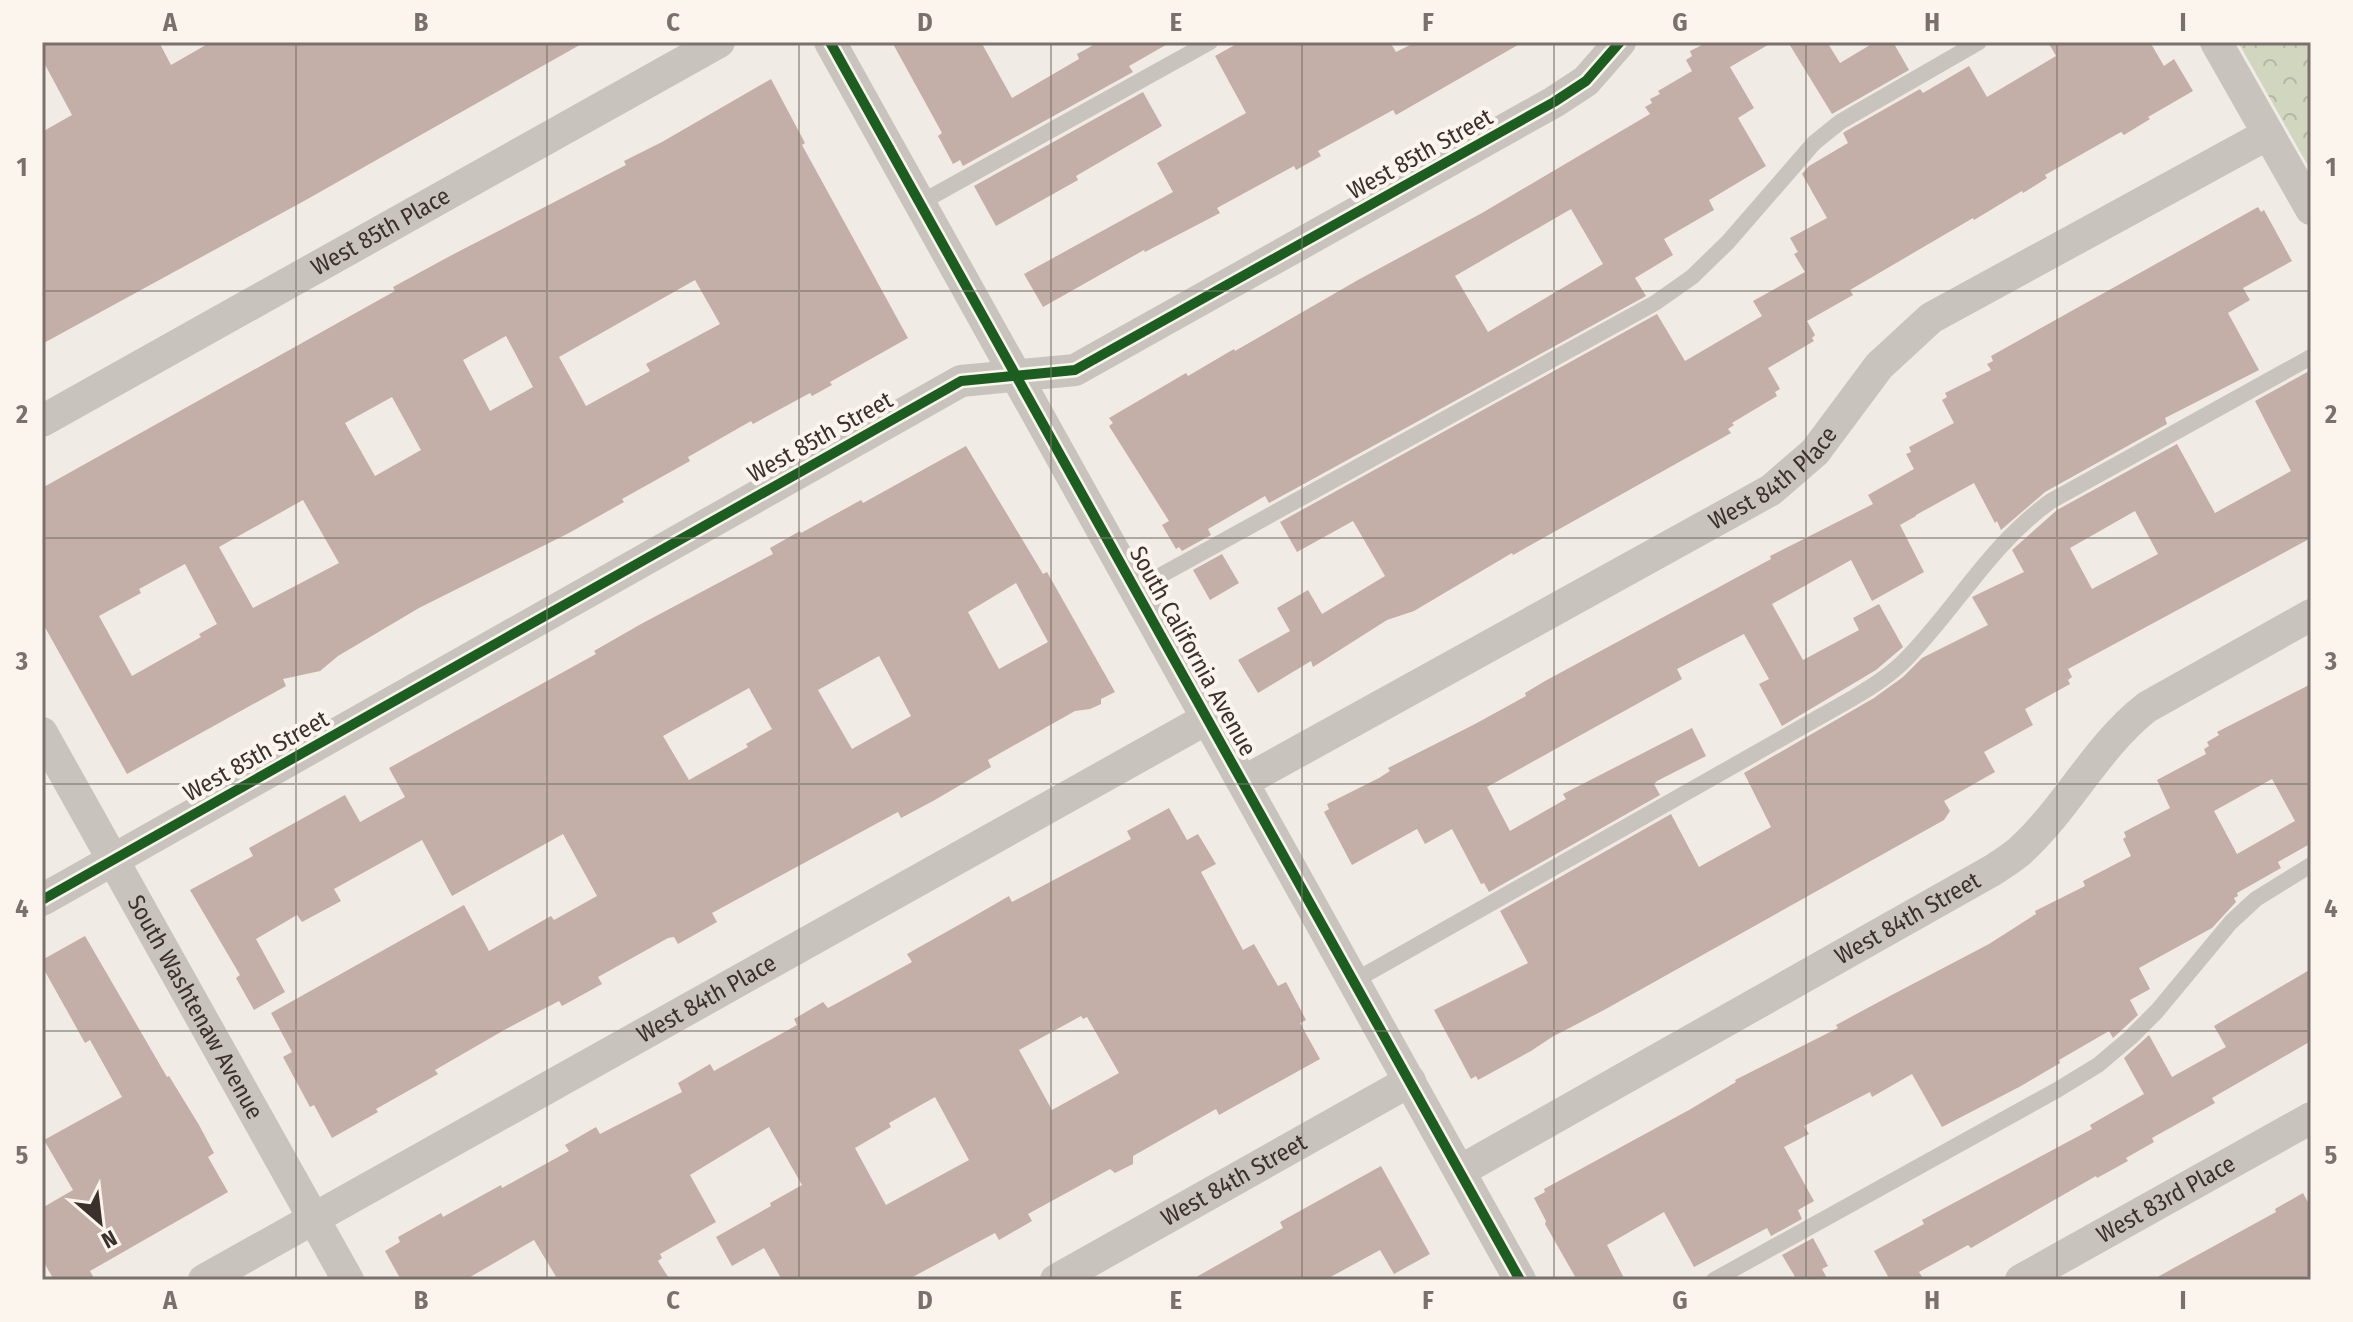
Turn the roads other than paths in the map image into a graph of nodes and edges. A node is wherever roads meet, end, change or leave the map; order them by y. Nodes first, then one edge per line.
1 (719, 42) edge
2 (830, 42) edge
3 (1210, 42) edge
4 (1620, 42) edge
5 (1979, 42) edge
6 (2216, 42) edge
7 (2268, 134) junction
8 (920, 203) junction
9 (2311, 209) edge
10 (2311, 357) edge
11 (1018, 377) junction
12 (42, 421) edge
13 (1136, 589) junction
14 (2311, 615) edge
15 (1208, 718) junction
16 (42, 733) edge
17 (1243, 782) junction
18 (113, 860) junction
19 (2311, 865) edge
20 (42, 900) edge
21 (1354, 981) junction
22 (1410, 1081) junction
23 (2311, 1118) edge
24 (1460, 1171) junction
25 (313, 1218) junction
26 (1514, 1278) edge
27 (204, 1280) edge
28 (348, 1280) edge
29 (1056, 1280) edge
30 (1714, 1280) edge
31 (2021, 1280) edge

1 - 12 street, West 85th Place
2 - 8 street, South California Avenue
3 - 8 lane
4 - 11 street, West 85th Street
5 - 13 lane
6 - 7 street
7 - 9 street
7 - 17 street, West 84th Place
8 - 11 street, South California Avenue
10 - 21 lane
11 - 13 street, South California Avenue
11 - 18 street, West 85th Street
13 - 15 street, South California Avenue
14 - 24 street, West 84th Street
15 - 17 street, South California Avenue
15 - 25 street, West 84th Place
16 - 18 street, South Washtenaw Avenue
17 - 21 street, South California Avenue
18 - 20 street, West 85th Street
18 - 25 street, South Washtenaw Avenue
19 - 30 lane
21 - 22 street, South California Avenue
22 - 24 street, South California Avenue
22 - 29 street, West 84th Street
23 - 31 street, West 83rd Place
24 - 26 street, South California Avenue
25 - 27 street, West 84th Place
25 - 28 street, South Washtenaw Avenue

